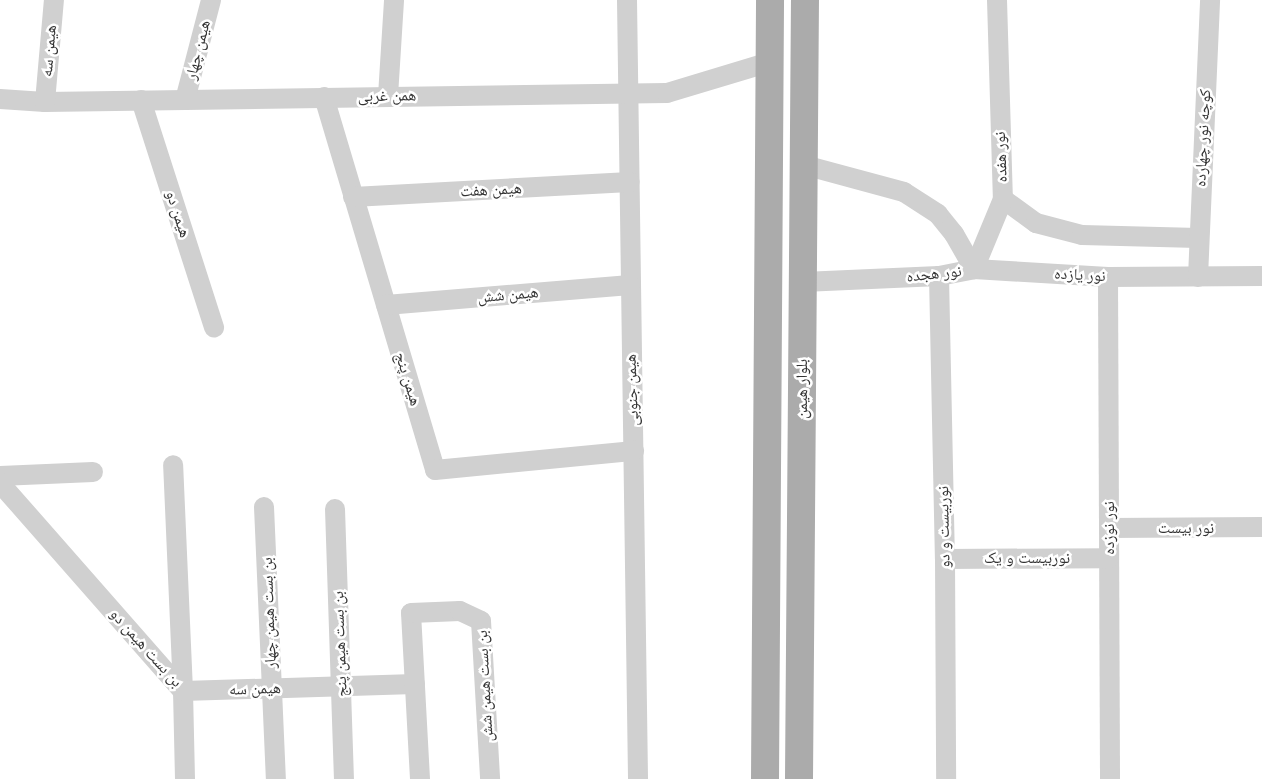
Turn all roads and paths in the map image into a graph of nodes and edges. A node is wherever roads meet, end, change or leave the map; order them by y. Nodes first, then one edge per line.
1 (54, 0) edge
2 (211, 0) edge
3 (394, 0) edge
4 (627, 0) edge
5 (805, 0) edge
6 (997, 0) edge
7 (1210, 0) edge
8 (766, 1) edge
9 (770, 62) junction
10 (628, 92) junction
11 (388, 96) junction
12 (324, 98) junction
13 (1, 100) edge
14 (141, 100) junction
15 (185, 100) junction
16 (45, 102) junction
17 (804, 164) junction
18 (630, 182) junction
19 (354, 197) junction
20 (1003, 199) junction
21 (1198, 238) junction
22 (974, 269) junction
23 (939, 276) junction
24 (1262, 276) edge
25 (1108, 277) junction
26 (1198, 277) junction
27 (803, 282) junction
28 (630, 285) junction
29 (386, 305) junction
30 (214, 328) dead end
31 (634, 451) junction
32 (173, 465) dead end
33 (93, 472) dead end
34 (0, 476) edge
35 (0, 483) edge
36 (264, 507) dead end
37 (335, 509) dead end
38 (1262, 527) edge
39 (1109, 528) junction
40 (1109, 558) junction
41 (945, 559) junction
42 (415, 684) junction
43 (341, 687) junction
44 (272, 688) junction
45 (183, 691) junction
46 (185, 779) edge
47 (276, 779) edge
48 (344, 779) edge
49 (420, 779) edge
50 (490, 779) edge
51 (638, 779) edge
52 (765, 779) edge
53 (799, 779) edge
54 (946, 779) edge
55 (1110, 779) edge

1 - 16 street, هیمن سه
2 - 15 street, هیمن چهار
3 - 11 street
4 - 10 street, هیمن جنوبی
5 - 17 main road, بلوار هیمن
6 - 20 street, نور هفده
7 - 21 street, کوچه نور چهارده
8 - 9 main road
9 - 10 street, همن غربی
9 - 52 main road
10 - 11 street, همن غربی
10 - 18 street, هیمن جنوبی
11 - 12 street, همن غربی
12 - 15 street, همن غربی
12 - 19 street, هیمن پنج
13 - 16 street, همن غربی
14 - 15 street, همن غربی
14 - 16 street, همن غربی
14 - 30 street, هیمن دو
17 - 22 street, نور هجده
17 - 27 main road, بلوار هیمن
18 - 19 street, هیمن هفت
18 - 28 street, هیمن جنوبی
19 - 29 street, هیمن پنج
20 - 21 street, نور هفده
20 - 22 street
21 - 26 street, کوچه نور چهارده
22 - 23 street, نور هجده
22 - 25 street, نور یازده
23 - 27 street, نور هجده
23 - 41 street, نوربیست و دو
24 - 26 street, نور یازده
25 - 26 street, نور یازده
25 - 39 street, نور نوزده
27 - 53 main road, بلوار هیمن
28 - 29 street, هیمن شش
28 - 31 street, هیمن جنوبی
29 - 31 street, هیمن پنج
31 - 51 street, هیمن جنوبی
32 - 45 street, بن بست هیمن دو
33 - 34 street
35 - 45 street, بن بست هیمن دو
36 - 44 street, بن بست هیمن چهار
37 - 43 street, بن بست هیمن پنج
38 - 39 street, نور بیست
39 - 40 street, نور نوزده
40 - 41 street, نوربیست و یک
40 - 55 street, نور نوزده
41 - 54 street, نوربیست و دو
42 - 43 street, هیمن سه
42 - 49 street, بن بست هیمن شش
42 - 50 street, بن بست هیمن شش
43 - 44 street, هیمن سه
43 - 48 street, بن بست هیمن پنج
44 - 45 street, هیمن سه
44 - 47 street, بن بست هیمن چهار
45 - 46 street

